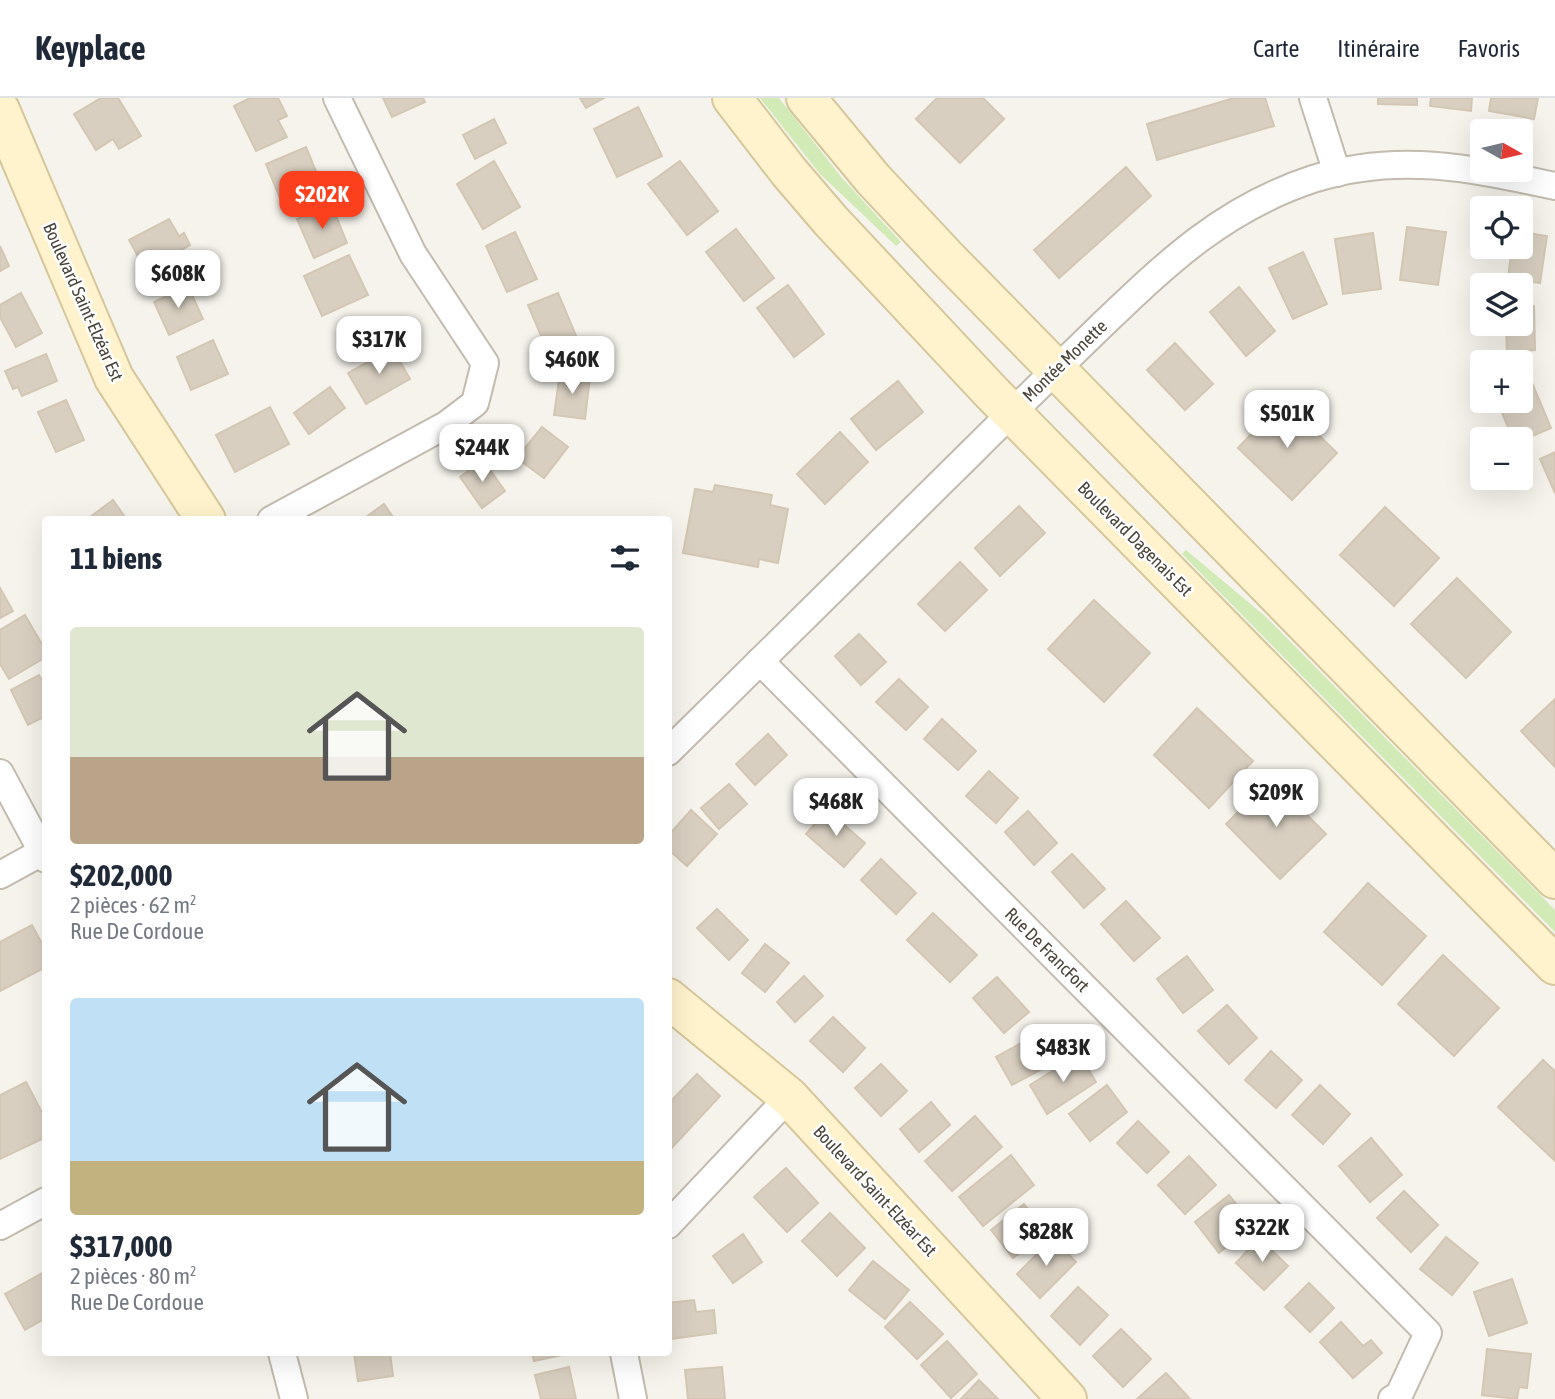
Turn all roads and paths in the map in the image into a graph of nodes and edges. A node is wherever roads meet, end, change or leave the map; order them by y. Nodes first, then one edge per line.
1 (337, 98) edge
2 (732, 98) edge
3 (806, 98) edge
4 (1313, 98) edge
5 (0, 110) edge
6 (1337, 173) junction
7 (1555, 186) edge
8 (1056, 370) junction
9 (1012, 413) junction
10 (203, 516) edge
11 (278, 516) edge
12 (760, 661) junction
13 (672, 748) edge
14 (0, 773) edge
15 (42, 851) edge
16 (42, 856) edge
17 (0, 875) edge
18 (1555, 879) edge
19 (1555, 964) edge
20 (672, 1001) edge
21 (789, 1097) junction
22 (42, 1203) edge
23 (672, 1221) edge
24 (0, 1227) edge
25 (283, 1356) edge
26 (625, 1356) edge
27 (294, 1399) edge
28 (633, 1399) edge
29 (1066, 1399) edge
30 (1392, 1399) edge

1 - 11 street
2 - 9 main road, Boulevard Dagenais Est
3 - 8 main road
4 - 6 street
5 - 10 main road, Boulevard Saint-Elzéar Est
6 - 7 street, Montée Monette
6 - 8 street, Montée Monette
8 - 9 street, Montée Monette
8 - 18 main road
9 - 12 street, Montée Monette
9 - 19 main road, Boulevard Dagenais Est
12 - 13 street, Montée Monette
12 - 30 street, Rue De FrancFort
14 - 15 street
16 - 17 street
20 - 21 main road, Boulevard Saint-Elzéar Est
21 - 23 street
21 - 29 main road, Boulevard Saint-Elzéar Est
22 - 24 street
25 - 27 street
26 - 28 street

